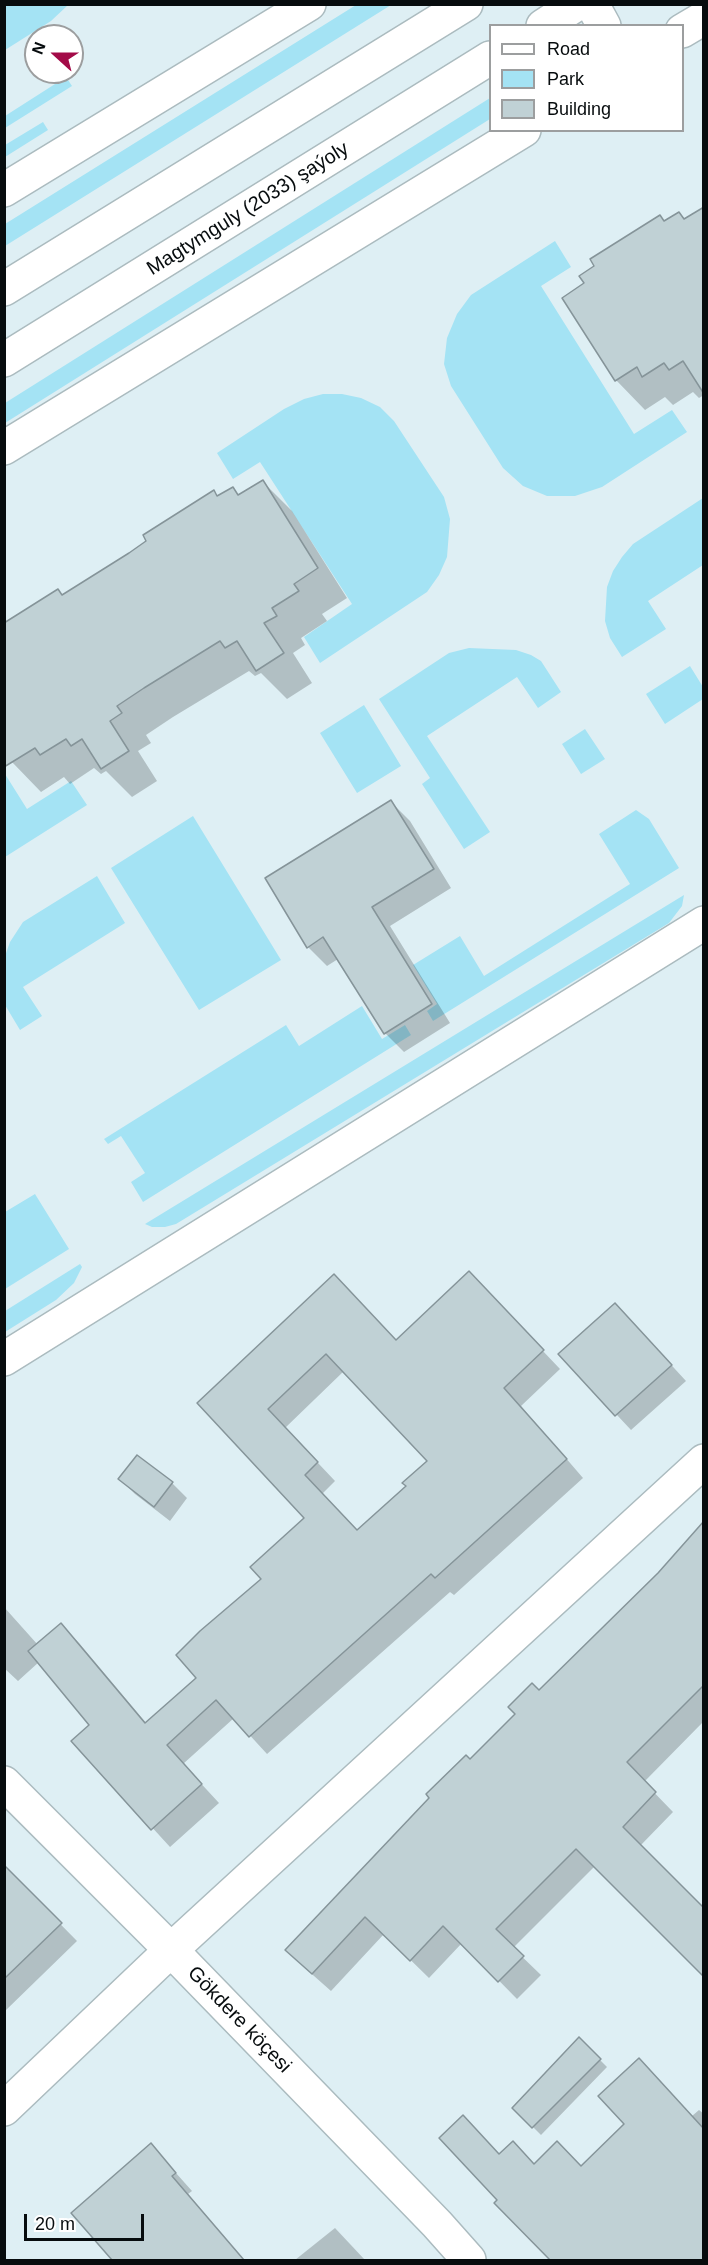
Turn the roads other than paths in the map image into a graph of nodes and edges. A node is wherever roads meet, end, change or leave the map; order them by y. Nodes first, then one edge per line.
1 (309, 4) edge
2 (466, 4) edge
3 (577, 4) edge
4 (592, 4) edge
5 (704, 18) edge
6 (546, 24) edge
7 (603, 24) edge
8 (684, 30) edge
9 (489, 59) edge
10 (521, 132) edge
11 (4, 190) edge
12 (4, 289) edge
13 (4, 360) edge
14 (4, 448) edge
15 (704, 923) edge
16 (4, 1359) edge
17 (704, 1461) edge
18 (4, 1783) edge
19 (171, 1950) junction
20 (4, 2109) edge
21 (469, 2260) edge

1 - 11 street
2 - 12 street
3 - 6 street
4 - 7 street
5 - 8 street
9 - 13 street, Magtymguly (2033) şaýoly
10 - 14 street
15 - 16 street
17 - 19 street
18 - 19 street, Gökdere köçesi
19 - 20 street
19 - 21 street, Gökdere köçesi

